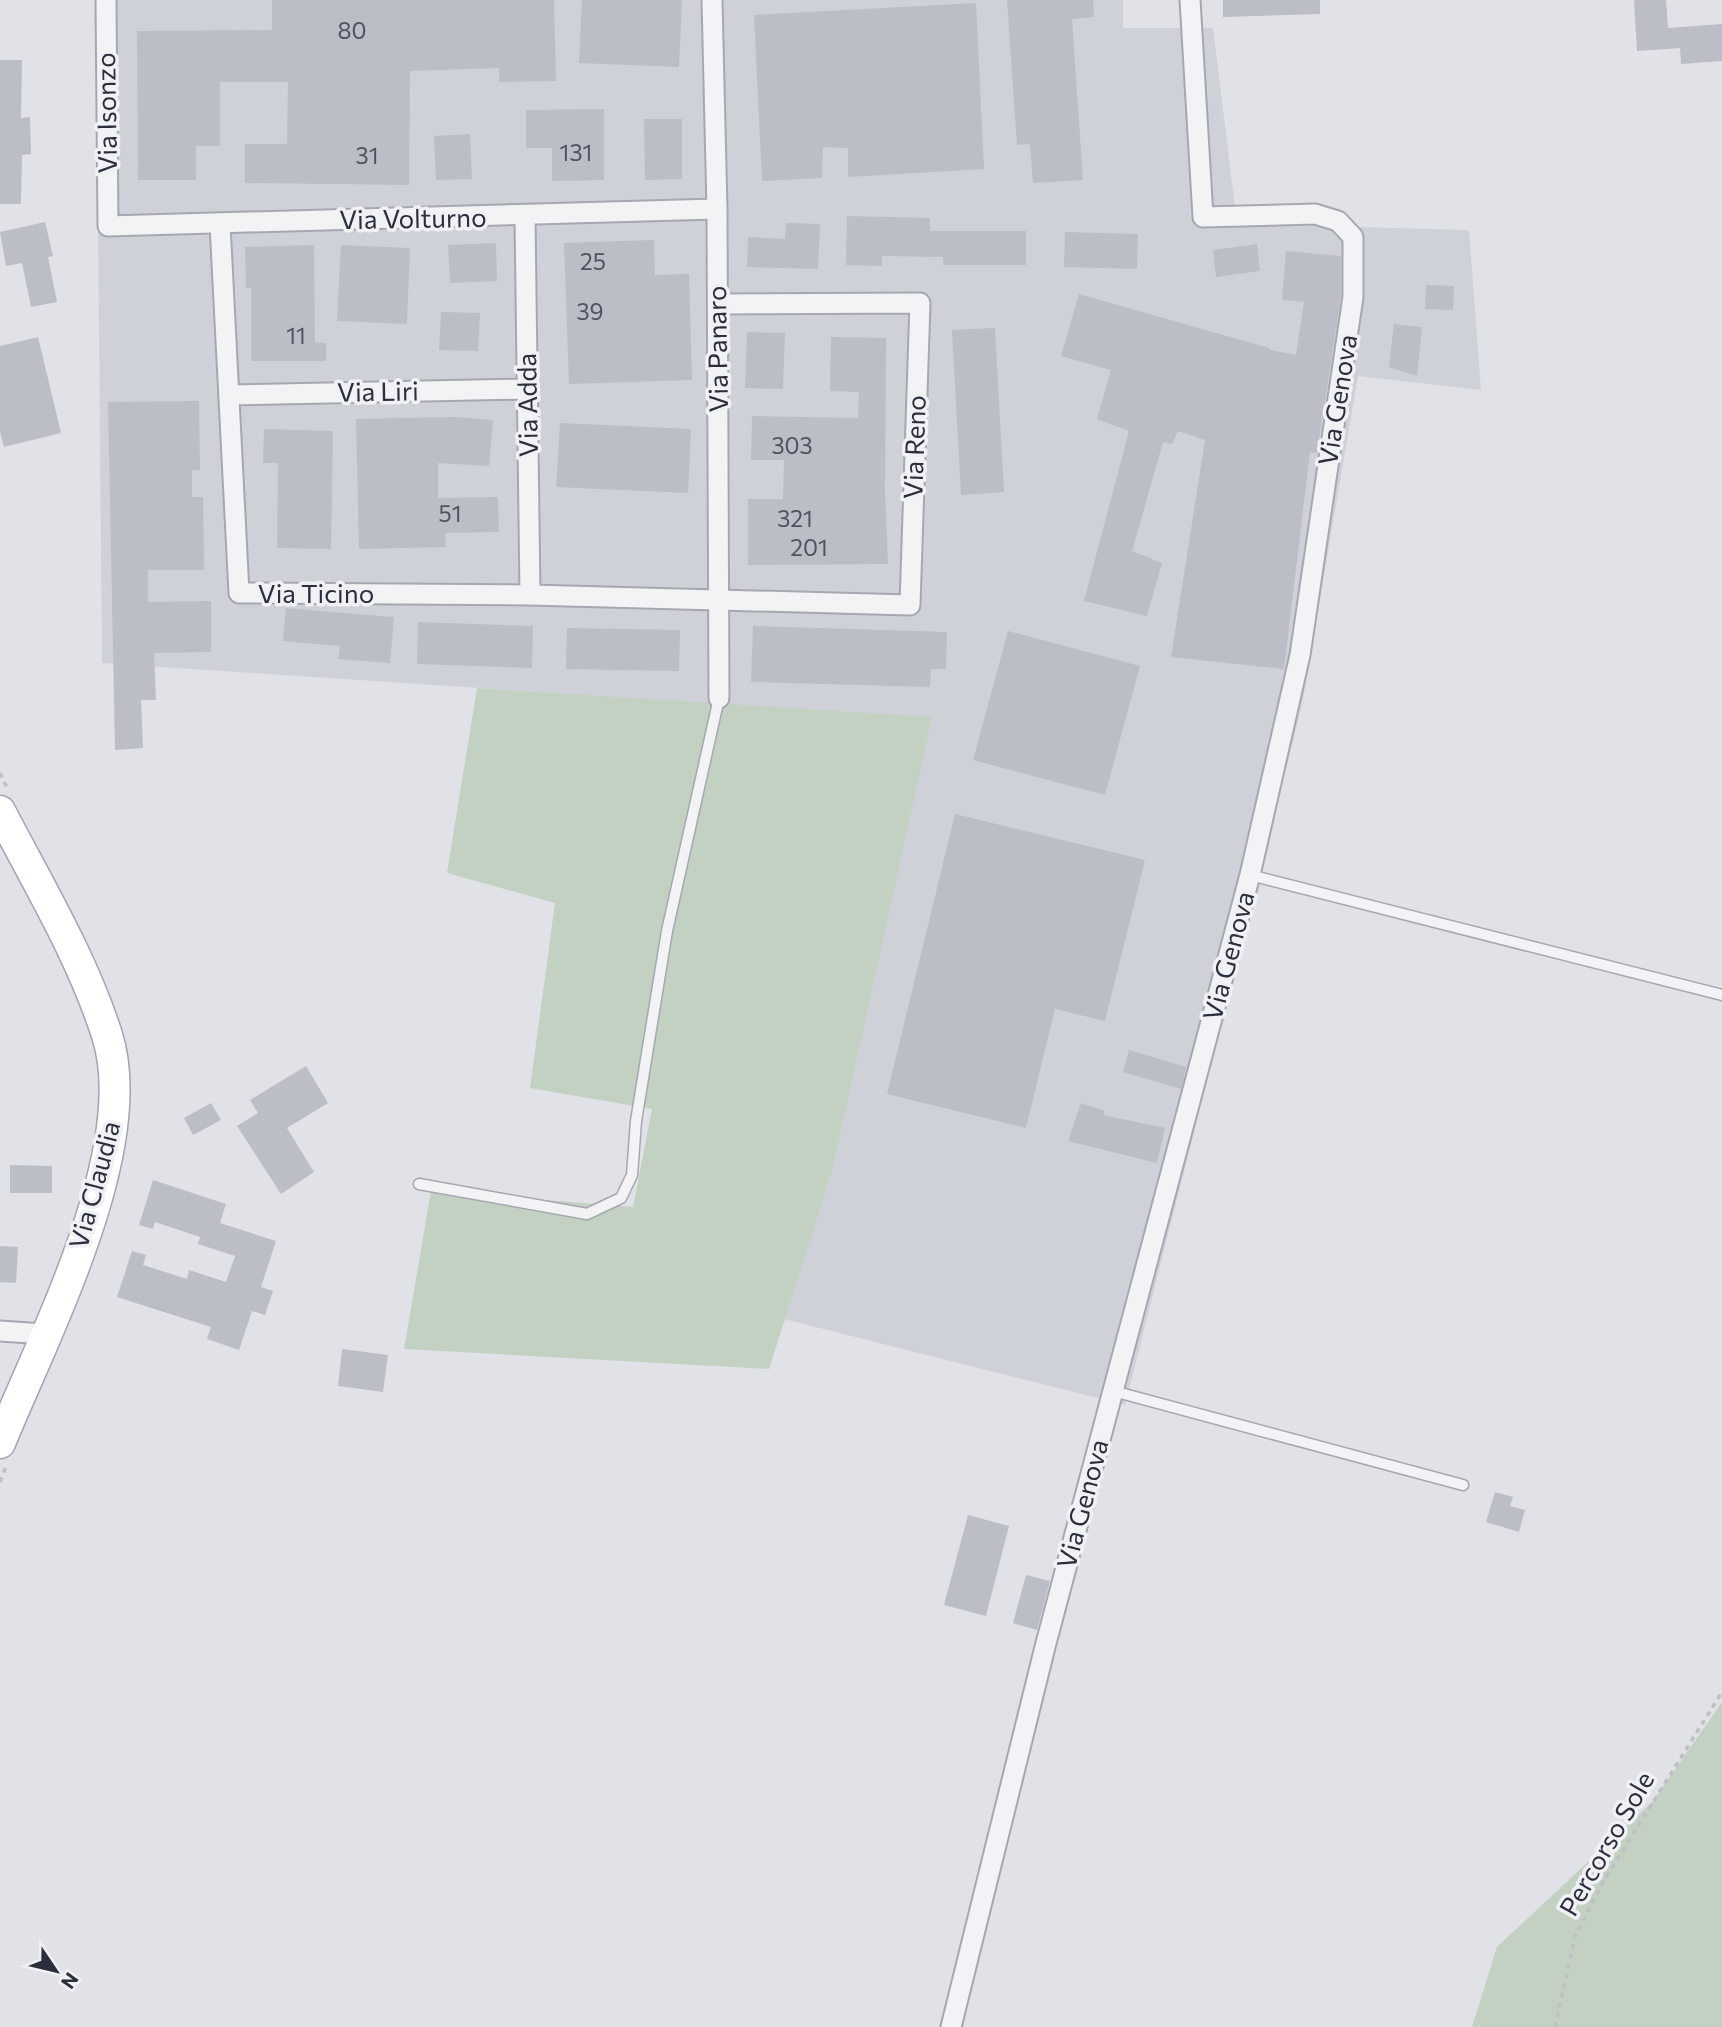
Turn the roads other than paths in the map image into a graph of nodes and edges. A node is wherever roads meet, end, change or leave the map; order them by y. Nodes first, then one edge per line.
1 (106, 0) edge
2 (712, 0) edge
3 (1190, 0) edge
4 (717, 209) junction
5 (525, 216) junction
6 (220, 224) junction
7 (108, 226) joint
8 (718, 304) junction
9 (527, 389) junction
10 (229, 396) junction
11 (530, 595) junction
12 (721, 600) junction
13 (719, 698) joint
14 (5, 803) edge
15 (1250, 875) junction
16 (1722, 995) edge
17 (419, 1184) dead end
18 (0, 1331) edge
19 (44, 1334) junction
20 (1113, 1391) junction
21 (5, 1450) edge
22 (1463, 1485) dead end
23 (951, 2027) edge

1 - 7 street, Via Isonzo
2 - 4 street, Via Panaro
3 - 15 street, Via Genova
4 - 5 street, Via Volturno
4 - 8 street, Via Panaro
5 - 6 street, Via Volturno
5 - 9 street, Via Adda
6 - 7 street, Via Volturno
6 - 10 street, Via Ticino
8 - 12 street, Via Panaro
8 - 12 street, Via Reno
9 - 10 street, Via Liri
9 - 11 street, Via Adda
10 - 11 street, Via Ticino
11 - 12 street, Via Ticino
12 - 13 street, Via Panaro
13 - 17 lane
14 - 19 main road, Via Claudia
15 - 16 lane
15 - 20 street, Via Genova
18 - 19 street
19 - 21 main road, Via Claudia
20 - 22 lane
20 - 23 street, Via Genova

